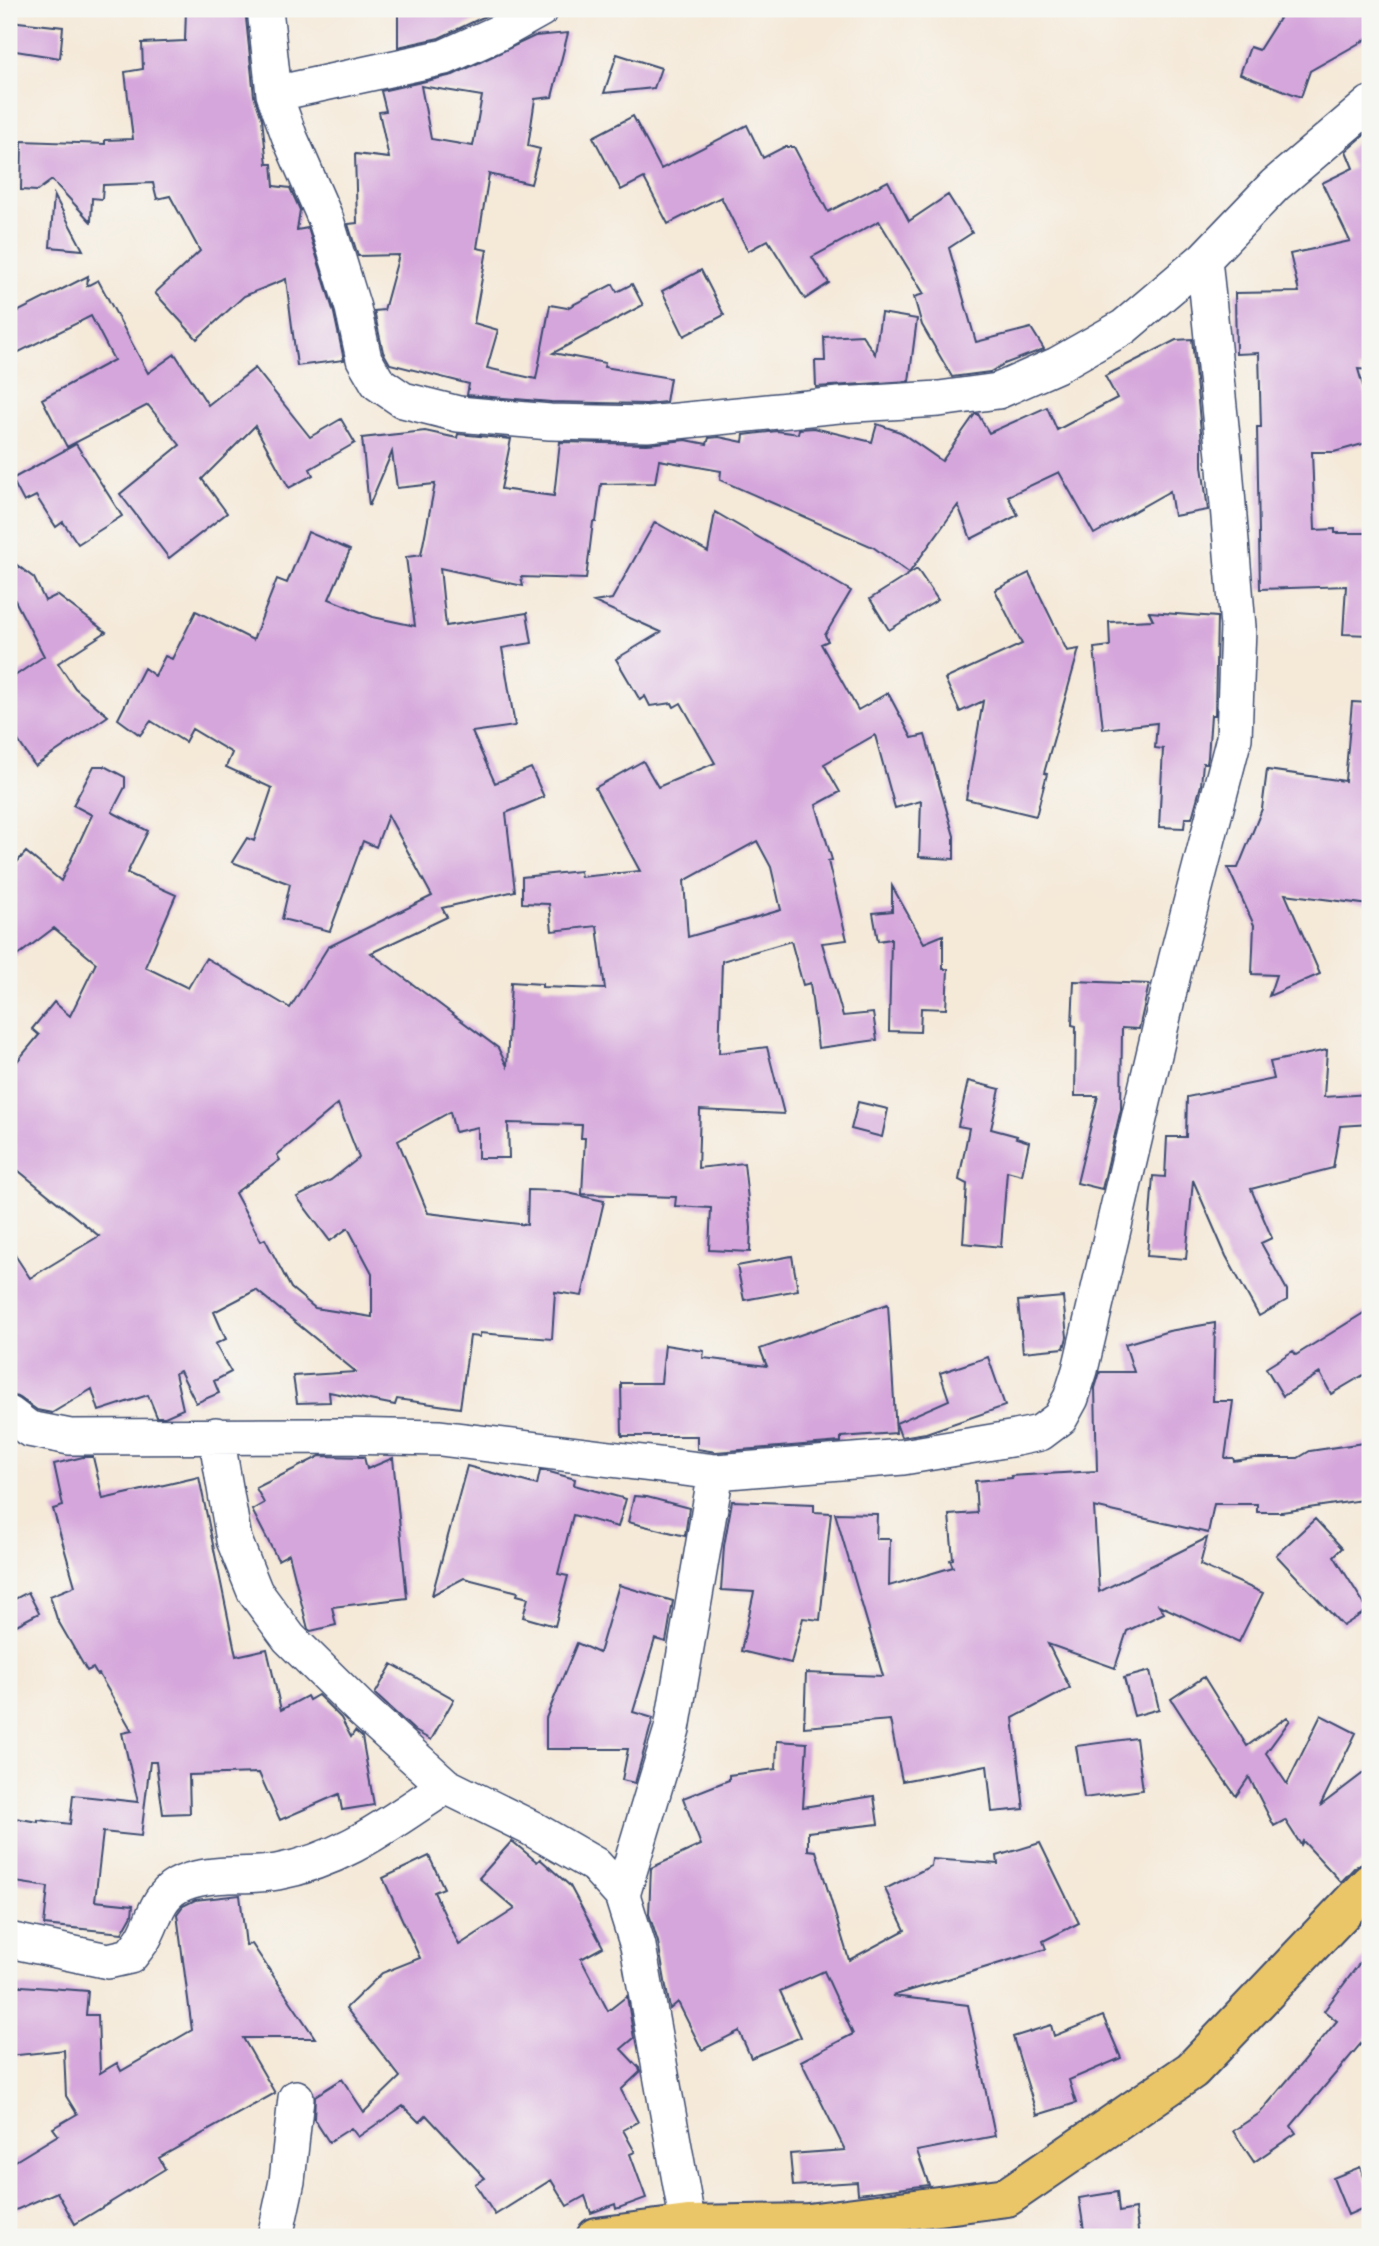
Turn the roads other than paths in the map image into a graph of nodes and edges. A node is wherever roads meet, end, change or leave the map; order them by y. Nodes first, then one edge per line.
1 (265, 9) edge
2 (541, 9) edge
3 (274, 94) junction
4 (1370, 104) edge
5 (1204, 259) junction
6 (9, 1414) edge
7 (216, 1435) junction
8 (716, 1472) junction
9 (446, 1786) junction
10 (1370, 1883) edge
11 (622, 1895) junction
12 (9, 1940) edge
13 (296, 2098) dead end
14 (688, 2225) junction
15 (275, 2237) edge
16 (596, 2237) edge

1 - 3 street
2 - 3 street
3 - 5 street
4 - 5 street
5 - 8 street
6 - 7 street
7 - 8 street
7 - 9 street
8 - 11 street
9 - 11 street
9 - 12 street
10 - 14 main road
11 - 14 street
13 - 15 street
14 - 16 main road

